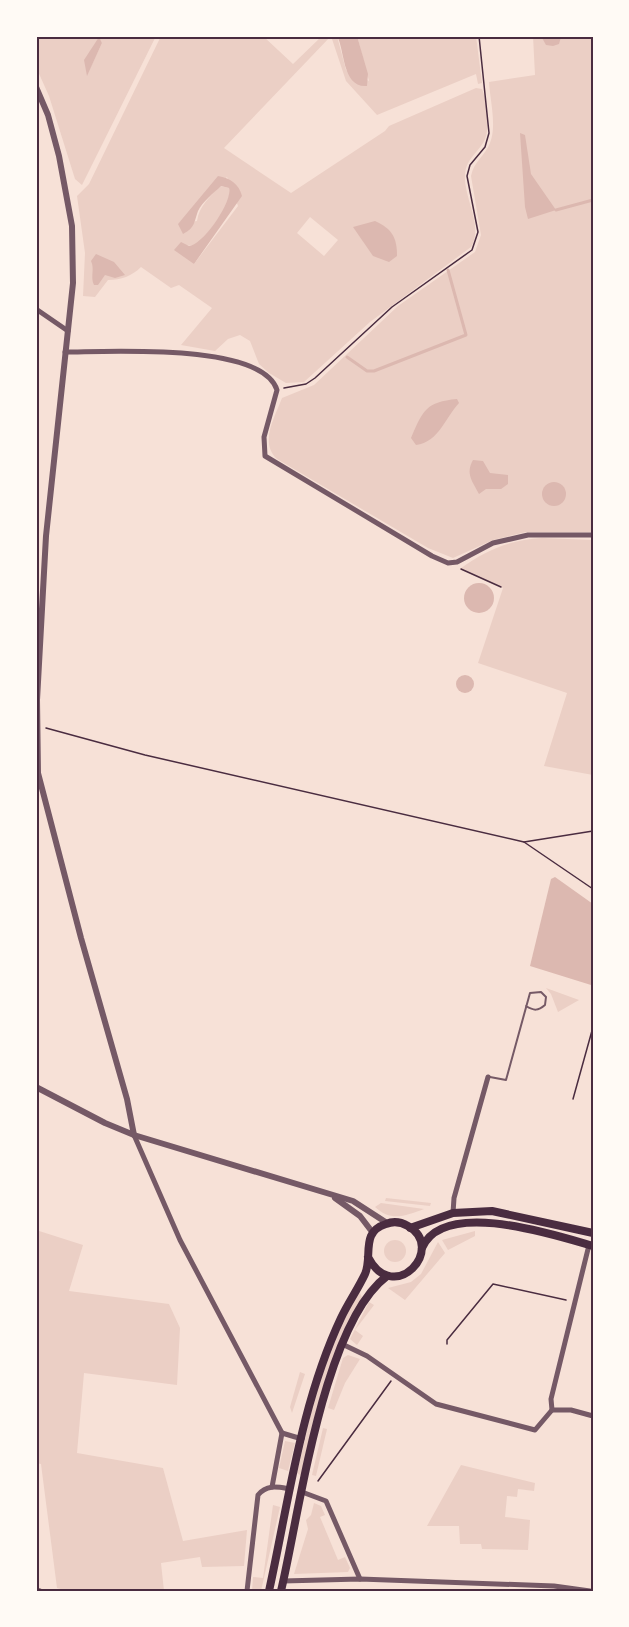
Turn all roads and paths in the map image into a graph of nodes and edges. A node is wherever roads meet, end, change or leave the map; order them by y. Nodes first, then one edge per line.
1 (479, 36) edge
2 (36, 87) edge
3 (36, 309) edge
4 (68, 332) junction
5 (65, 352) junction
6 (277, 390) junction
7 (593, 535) edge
8 (450, 563) junction
9 (501, 587) dead end
10 (36, 715) edge
11 (36, 726) edge
12 (593, 831) edge
13 (524, 842) junction
14 (593, 889) edge
15 (526, 1006) junction
16 (593, 1027) edge
17 (488, 1077) joint
18 (36, 1087) edge
19 (573, 1099) dead end
20 (134, 1135) junction
21 (335, 1198) junction
22 (453, 1213) junction
23 (387, 1223) junction
24 (410, 1228) junction
25 (373, 1233) junction
26 (593, 1233) edge
27 (591, 1245) edge
28 (421, 1250) junction
29 (368, 1257) junction
30 (387, 1276) junction
31 (576, 1303) junction
32 (342, 1344) junction
33 (447, 1344) dead end
34 (395, 1376) junction
35 (552, 1410) junction
36 (593, 1416) edge
37 (282, 1433) junction
38 (302, 1439) junction
39 (318, 1481) dead end
40 (272, 1487) junction
41 (290, 1490) junction
42 (303, 1492) junction
43 (272, 1577) junction
44 (360, 1579) junction
45 (284, 1581) junction
46 (247, 1591) edge
47 (269, 1591) edge
48 (281, 1591) edge
49 (590, 1591) edge

1 - 6 path
2 - 4 street
3 - 4 street
4 - 5 street
5 - 6 street
5 - 10 street
6 - 8 street
7 - 8 street
8 - 9 path
10 - 11 street
11 - 13 path
11 - 20 street
12 - 13 path
13 - 14 path
15 - 15 lane
15 - 17 lane
16 - 19 path
17 - 22 street
18 - 20 street
20 - 21 street
20 - 37 street
21 - 23 street
21 - 25 street
22 - 24 main road
22 - 26 main road
23 - 24 main road
23 - 25 main road
24 - 28 main road
25 - 29 main road
27 - 28 main road
27 - 31 street
28 - 30 main road
29 - 30 main road
29 - 38 main road
30 - 32 main road
31 - 33 path
31 - 35 street
32 - 34 street
32 - 42 main road
34 - 35 street
34 - 39 path
35 - 36 street
37 - 38 street
37 - 40 street
38 - 41 main road
40 - 41 street
40 - 46 street
41 - 43 main road
42 - 44 street
42 - 45 main road
43 - 45 main road
43 - 47 main road
44 - 45 street
44 - 49 street
45 - 48 main road

